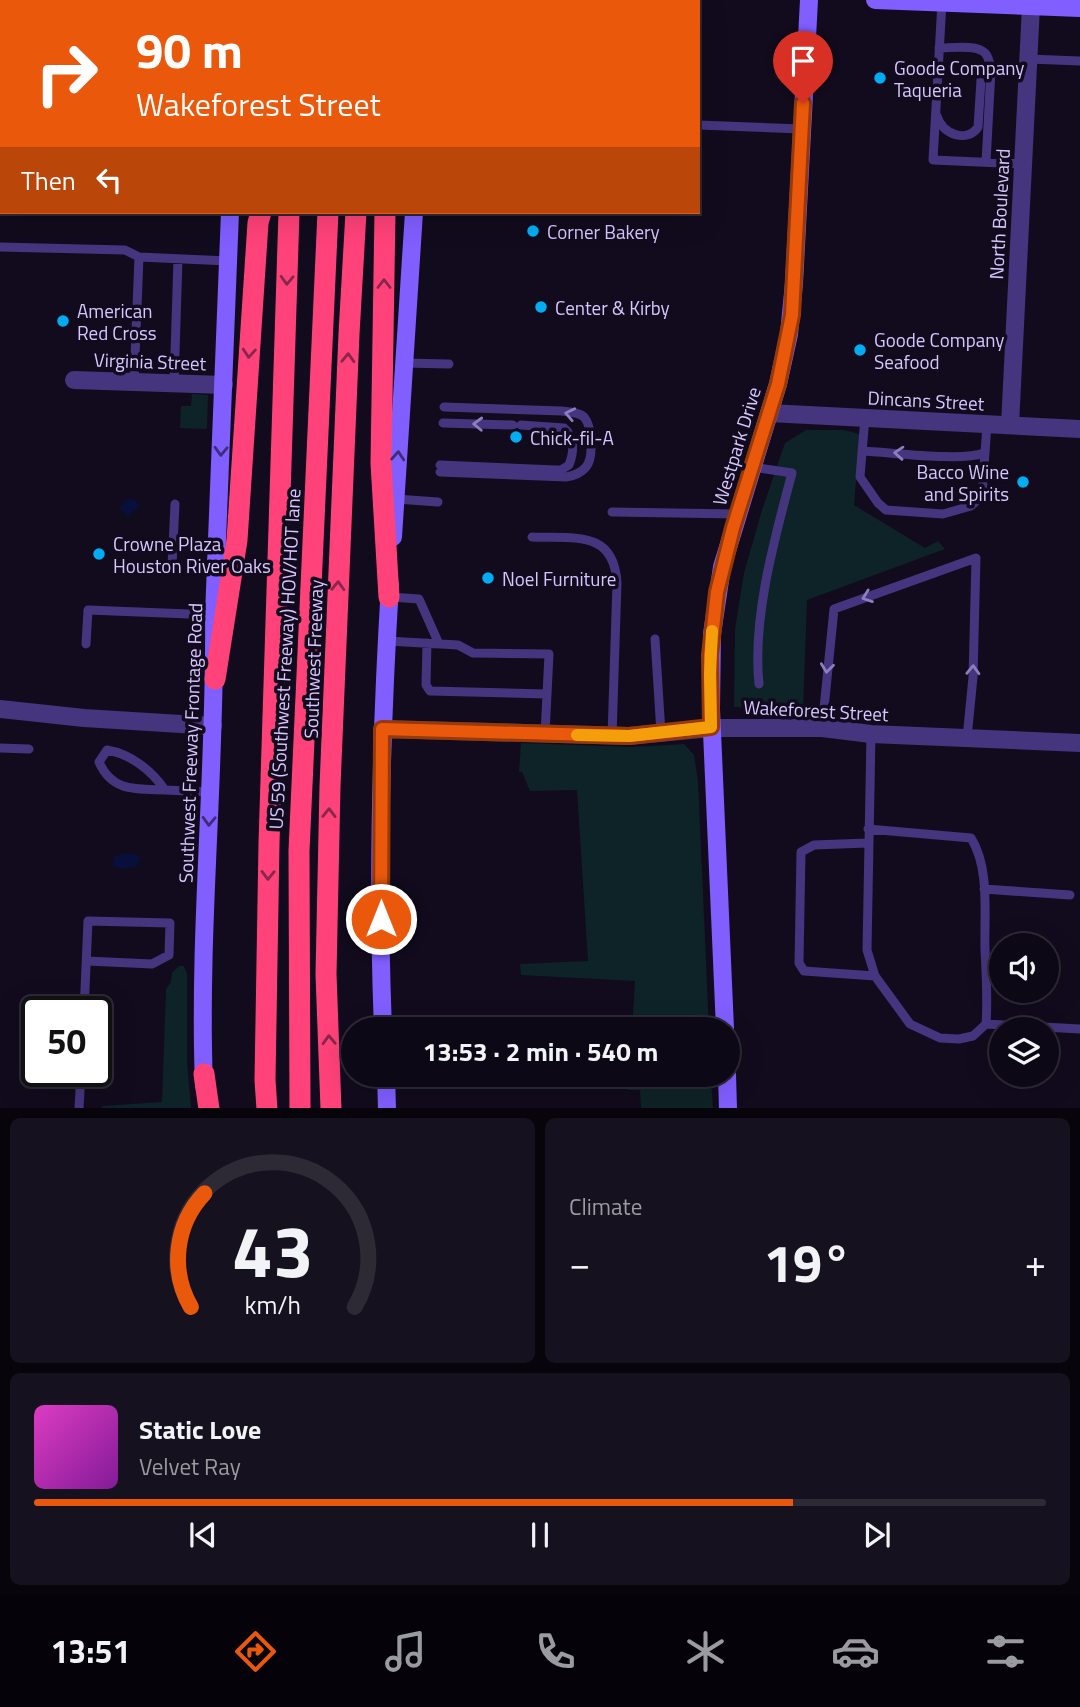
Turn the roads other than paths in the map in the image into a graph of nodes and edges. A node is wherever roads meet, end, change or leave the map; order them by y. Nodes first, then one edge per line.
1 (809, 0) edge
2 (875, 0) edge
3 (942, 2) junction
4 (979, 2) edge
5 (1031, 6) junction
6 (1080, 8) edge
7 (939, 48) junction
8 (1080, 61) edge
9 (1028, 66) junction
10 (990, 70) junction
11 (936, 112) junction
12 (700, 125) edge
13 (802, 129) junction
14 (986, 162) junction
15 (1023, 164) junction
16 (230, 214) edge
17 (260, 214) edge
18 (289, 214) edge
19 (328, 214) edge
20 (356, 214) edge
21 (384, 214) edge
22 (414, 214) edge
23 (0, 247) edge
24 (139, 257) junction
25 (178, 259) junction
26 (228, 261) junction
27 (404, 363) junction
28 (449, 364) dead end
29 (74, 380) dead end
30 (134, 382) junction
31 (174, 384) junction
32 (224, 385) junction
33 (444, 407) dead end
34 (769, 413) junction
35 (865, 417) junction
36 (443, 423) dead end
37 (987, 424) junction
38 (1010, 425) junction
39 (1080, 429) edge
40 (862, 451) junction
41 (984, 453) junction
42 (752, 467) junction
43 (396, 499) junction
44 (438, 502) dead end
45 (175, 504) dead end
46 (612, 512) dead end
47 (737, 514) junction
48 (532, 537) dead end
49 (172, 565) dead end
50 (389, 597) junction
51 (214, 615) junction
52 (655, 639) dead end
53 (387, 641) junction
54 (427, 643) junction
55 (86, 644) dead end
56 (439, 644) junction
57 (215, 679) junction
58 (759, 684) dead end
59 (547, 694) junction
60 (0, 709) edge
61 (213, 726) junction
62 (711, 727) junction
63 (822, 727) junction
64 (382, 729) junction
65 (661, 733) junction
66 (545, 734) junction
67 (871, 734) junction
68 (612, 736) junction
69 (967, 738) junction
70 (1080, 743) edge
71 (0, 748) edge
72 (29, 749) dead end
73 (165, 790) junction
74 (211, 792) junction
75 (868, 829) junction
76 (867, 843) junction
77 (984, 889) junction
78 (1070, 895) dead end
79 (87, 961) junction
80 (875, 976) junction
81 (85, 996) edge
82 (383, 1017) edge
83 (724, 1017) edge
84 (986, 1024) junction
85 (1080, 1029) edge
86 (204, 1074) joint
87 (80, 1087) edge
88 (386, 1087) edge
89 (727, 1087) edge
90 (79, 1108) edge
91 (207, 1108) edge
92 (267, 1108) edge
93 (300, 1108) edge
94 (331, 1108) edge
95 (387, 1108) edge
96 (728, 1108) edge

1 - 13 main road, Westpark Drive
2 - 3 main road
3 - 4 main road
3 - 7 lane
4 - 5 main road
5 - 6 main road
5 - 9 street, North Boulevard
7 - 10 lane
7 - 11 lane
8 - 9 lane
9 - 10 lane
9 - 15 street, North Boulevard
10 - 11 lane
10 - 14 lane
11 - 14 lane
12 - 13 lane
13 - 34 main road, Westpark Drive
14 - 15 lane
15 - 38 street, North Boulevard
16 - 26 main road, Southwest Freeway Frontage Road
17 -> 57 highway
18 -> 92 highway, Southwest Freeway
19 - 93 highway, US 59 (Southwest Freeway) HOV/HOT lane
94 -> 20 highway, Southwest Freeway
50 -> 21 highway
22 - 27 main road
23 - 24 lane
24 - 25 lane
24 - 30 lane
25 - 26 lane
25 - 31 lane
26 - 32 main road, Southwest Freeway Frontage Road
27 - 28 lane
43 -> 27 main road
29 - 30 street, Virginia Street
30 - 31 street, Virginia Street
31 - 32 street, Virginia Street
32 -> 51 main road, Southwest Freeway Frontage Road
33 - 36 lane
34 - 35 street, Dincans Street
34 - 42 main road, Westpark Drive
35 - 37 street, Dincans Street
35 - 40 lane
37 - 38 street, Dincans Street
37 - 41 lane
38 - 39 street, Dincans Street
41 -> 40 lane
40 - 41 lane
42 - 47 main road, Westpark Drive
42 - 58 lane
43 - 44 lane
43 - 50 main road
45 - 49 lane
46 - 47 lane
47 - 62 main road, Westpark Drive
48 - 68 lane
50 - 53 main road
50 - 56 lane
51 - 55 lane
51 - 57 main road, Southwest Freeway Frontage Road
52 - 65 lane
53 - 54 lane
53 - 64 main road
54 - 56 lane
54 - 59 lane
56 - 59 lane
57 - 61 main road, Southwest Freeway Frontage Road
59 - 66 lane
60 - 61 street
61 - 74 main road, Southwest Freeway Frontage Road
62 - 63 street, Wakeforest Street
62 - 65 street, Wakeforest Street
62 - 83 main road, Westpark Drive
63 - 67 street, Wakeforest Street
69 -> 63 lane
64 - 66 street, Wakeforest Street
64 - 82 main road
65 - 68 street, Wakeforest Street
66 - 68 street, Wakeforest Street
67 - 69 street, Wakeforest Street
67 - 75 lane
69 - 70 street, Wakeforest Street
71 - 72 lane
73 - 73 lane
73 - 74 lane
74 -> 86 main road, Southwest Freeway Frontage Road
75 - 76 lane
75 - 77 lane
76 - 80 lane
76 - 80 lane
77 - 78 lane
77 - 84 lane
79 - 79 lane
79 - 81 lane
80 - 84 lane
84 - 85 lane
86 - 91 highway
87 - 90 lane
88 - 95 main road
89 - 96 main road

